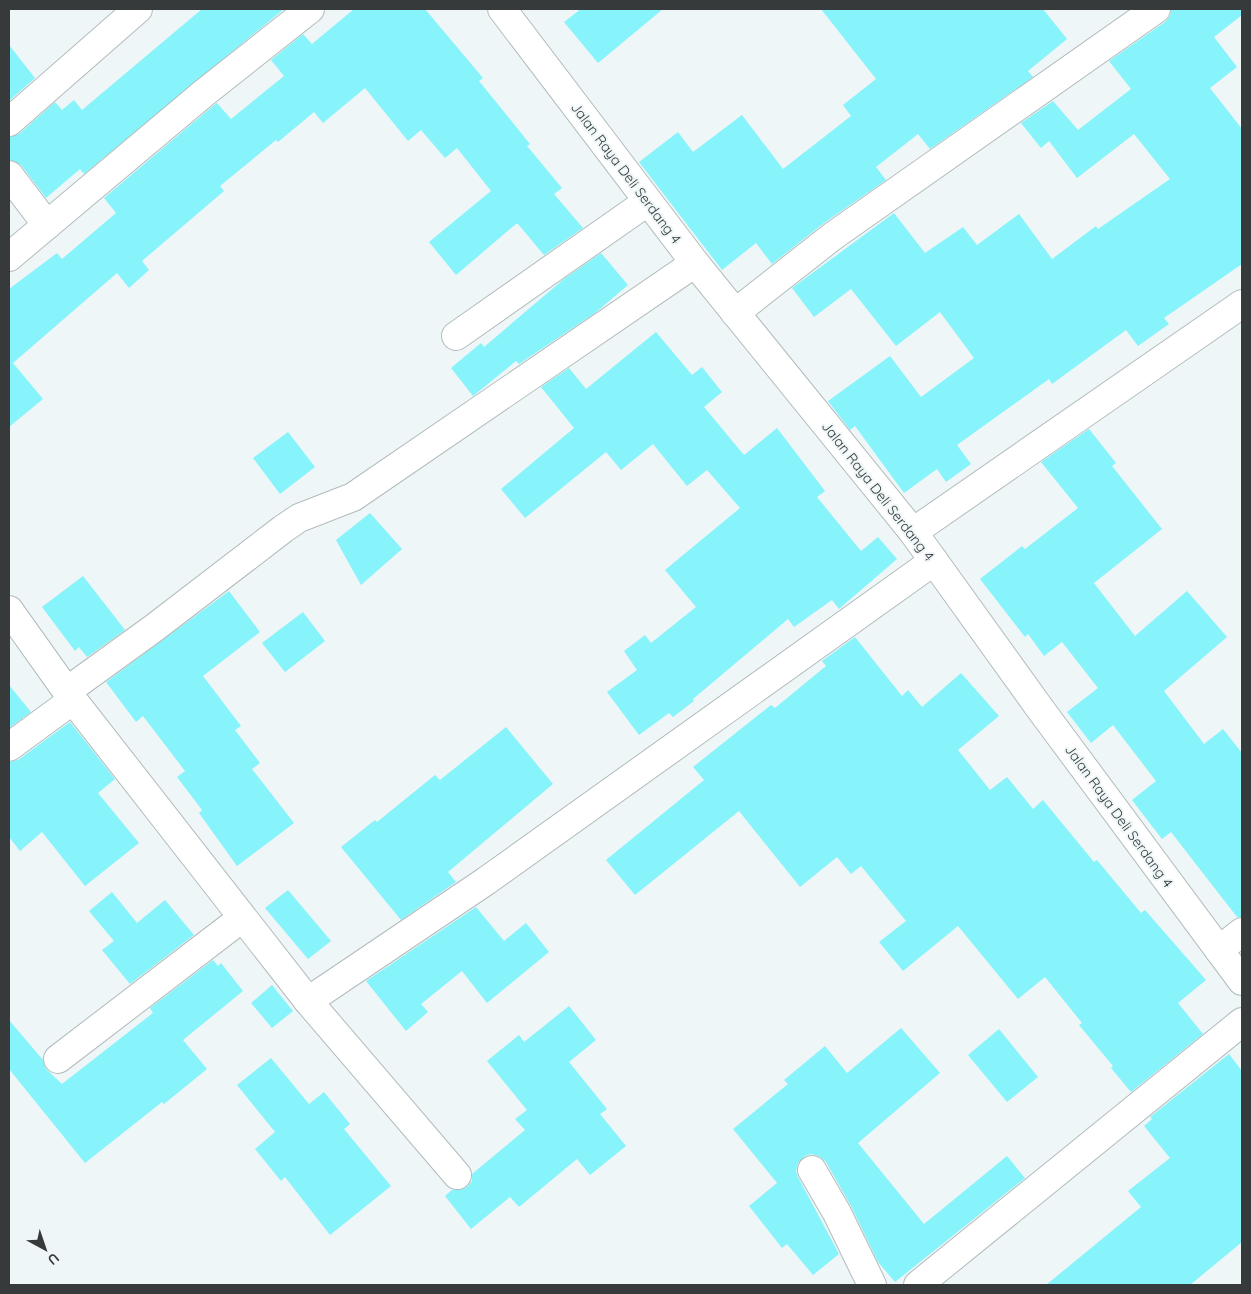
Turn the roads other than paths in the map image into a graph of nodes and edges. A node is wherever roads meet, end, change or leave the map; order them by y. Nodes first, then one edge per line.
1 (138, 9) edge
2 (310, 9) edge
3 (502, 9) edge
4 (1156, 9) edge
5 (9, 122) edge
6 (9, 175) edge
7 (647, 202) junction
8 (47, 225) junction
9 (9, 258) edge
10 (695, 263) junction
11 (1242, 304) edge
12 (735, 313) junction
13 (456, 336) dead end
14 (913, 532) junction
15 (934, 562) junction
16 (9, 610) edge
17 (70, 695) junction
18 (9, 746) edge
19 (242, 918) junction
20 (1242, 932) edge
21 (1219, 950) junction
22 (1242, 981) edge
23 (308, 1001) junction
24 (1242, 1022) edge
25 (58, 1059) dead end
26 (812, 1170) dead end
27 (457, 1175) dead end
28 (872, 1285) edge
29 (918, 1285) edge

1 - 5 street
2 - 8 street
3 - 7 street, Jalan Raya Deli Serdang 4
4 - 12 street
6 - 8 street
7 - 10 street, Jalan Raya Deli Serdang 4
7 - 13 street
8 - 9 street
10 - 12 street, Jalan Raya Deli Serdang 4
10 - 17 street
11 - 14 street
12 - 14 street, Jalan Raya Deli Serdang 4
14 - 15 street, Jalan Raya Deli Serdang 4
15 - 21 street, Jalan Raya Deli Serdang 4
15 - 23 street
16 - 17 street
17 - 18 street
17 - 19 street
19 - 23 street
19 - 25 street
20 - 21 street
21 - 22 street, Jalan Raya Deli Serdang 4
23 - 27 street
24 - 29 street
26 - 28 street

